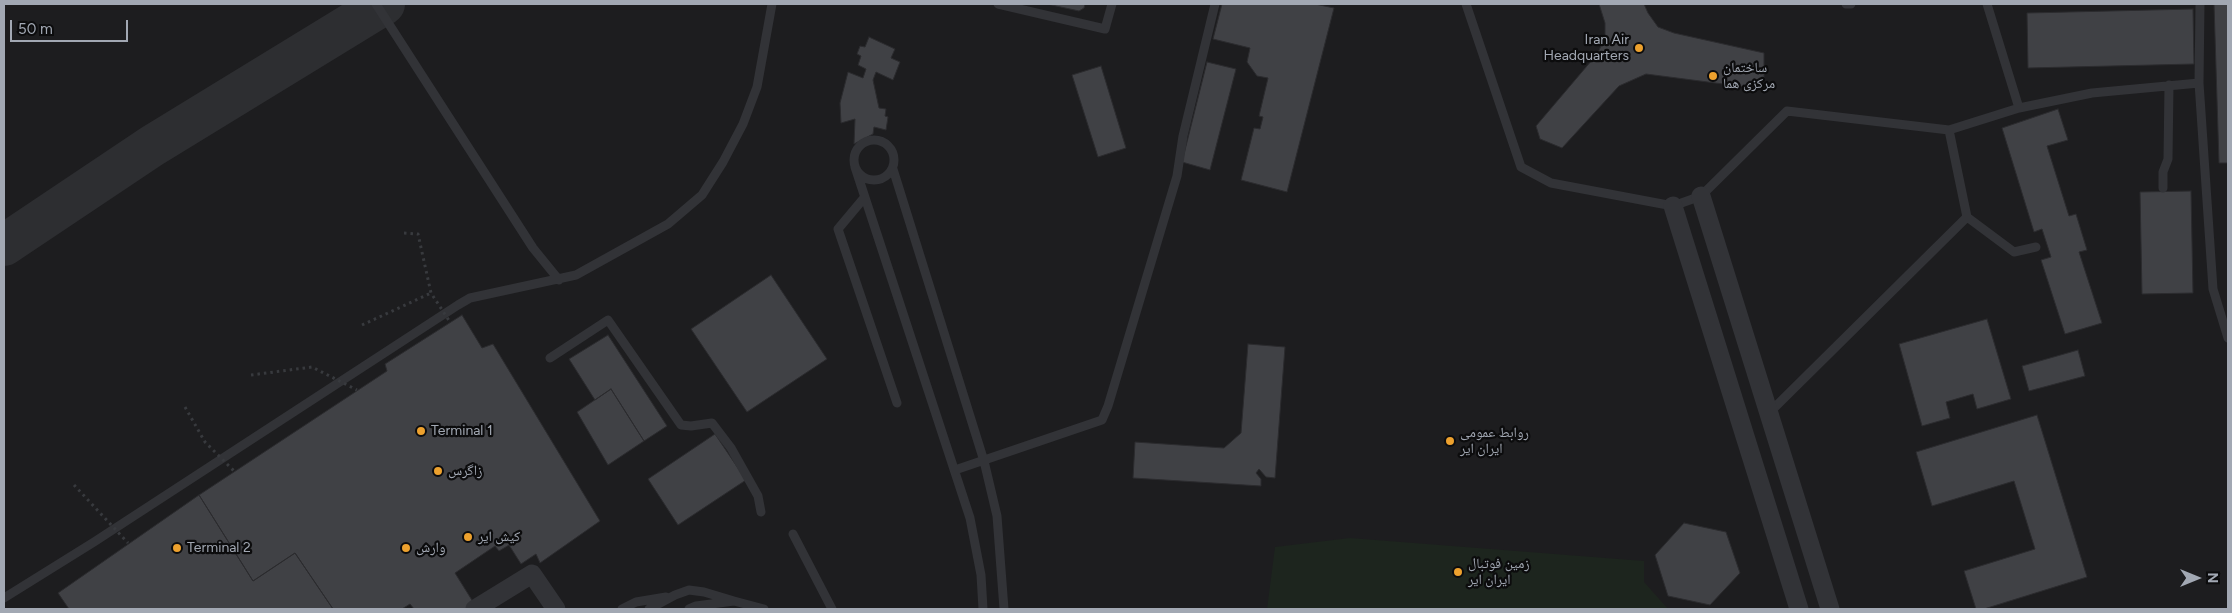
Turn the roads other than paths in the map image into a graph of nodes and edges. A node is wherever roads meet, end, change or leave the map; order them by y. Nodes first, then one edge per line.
1 (376, 4) edge
2 (772, 4) edge
3 (998, 4) edge
4 (1112, 4) edge
5 (1215, 4) edge
6 (1466, 4) edge
7 (1846, 4) edge
8 (1851, 4) edge
9 (1987, 4) edge
10 (2200, 4) edge
11 (2199, 83) junction
12 (2169, 85) junction
13 (2019, 108) junction
14 (1950, 130) junction
15 (855, 167) junction
16 (893, 169) junction
17 (2162, 188) dead end
18 (1700, 196) junction
19 (864, 198) junction
20 (1673, 206) junction
21 (1967, 217) junction
22 (2036, 247) dead end
23 (559, 280) junction
24 (2228, 338) edge
25 (550, 358) dead end
26 (896, 403) dead end
27 (1768, 413) junction
28 (984, 461) junction
29 (955, 470) junction
30 (760, 512) dead end
31 (793, 534) dead end
32 (672, 596) junction
33 (4, 598) edge
34 (734, 601) junction
35 (475, 609) edge
36 (556, 609) edge
37 (622, 609) edge
38 (649, 609) edge
39 (689, 609) edge
40 (764, 609) edge
41 (832, 609) edge
42 (983, 609) edge
43 (1004, 609) edge
44 (1799, 609) edge
45 (1830, 609) edge

1 - 23 lane
2 - 23 lane
3 - 4 lane
5 - 28 lane
6 - 20 lane
7 - 8 lane
9 - 13 lane
10 - 11 lane
11 - 12 lane
11 - 24 lane
12 - 13 lane
12 - 17 lane
13 - 14 lane
14 - 18 lane
14 - 21 lane
15 - 16 lane
15 - 16 lane
15 - 19 lane
16 - 28 lane
18 - 20 lane
18 - 27 street
19 - 26 lane
19 - 29 lane
20 - 44 street
21 - 22 lane
21 - 27 lane
23 - 33 lane
25 - 30 lane
27 - 45 street
28 - 29 lane
28 - 43 lane
29 - 42 lane
31 - 41 lane
32 - 34 lane
32 - 37 lane
32 - 38 lane
34 - 39 lane
34 - 40 lane
35 - 36 street

